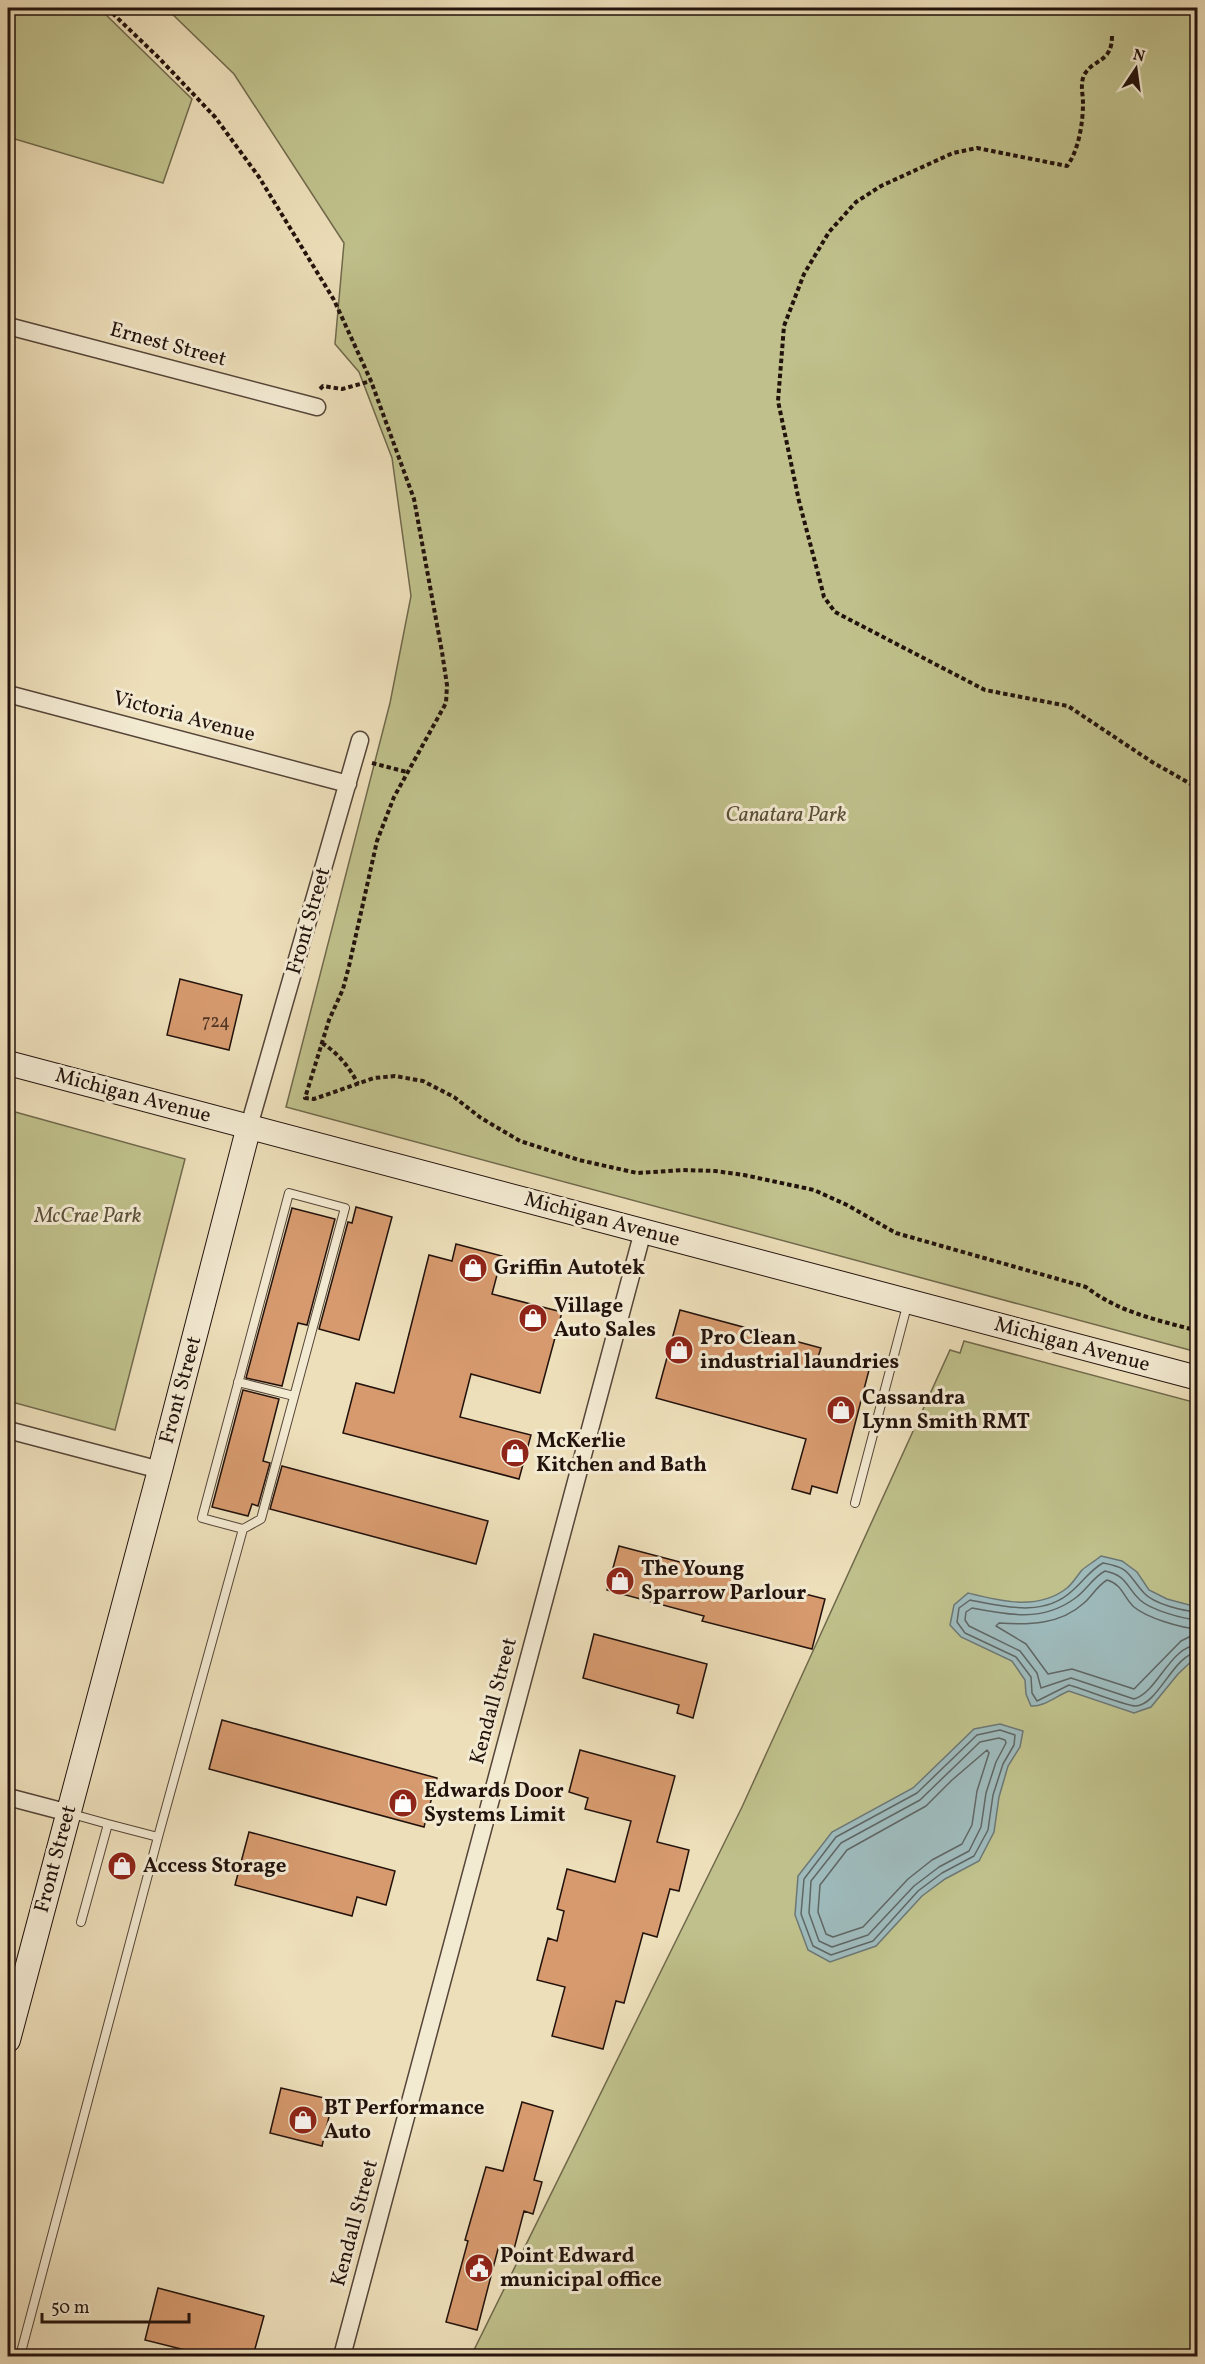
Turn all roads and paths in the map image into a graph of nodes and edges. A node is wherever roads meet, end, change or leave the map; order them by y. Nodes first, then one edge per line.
1 (107, 8) edge
2 (1112, 36) dead end
3 (8, 326) edge
4 (370, 381) junction
5 (317, 407) joint
6 (8, 694) edge
7 (360, 740) dead end
8 (372, 763) dead end
9 (407, 772) junction
10 (348, 784) junction
11 (1197, 788) edge
12 (322, 1043) junction
13 (8, 1062) edge
14 (358, 1084) junction
15 (249, 1126) junction
16 (644, 1231) junction
17 (908, 1301) junction
18 (1197, 1331) edge
19 (1197, 1378) edge
20 (238, 1382) junction
21 (294, 1396) junction
22 (8, 1430) edge
23 (160, 1470) junction
24 (855, 1503) dead end
25 (243, 1529) junction
26 (8, 1797) edge
27 (69, 1812) junction
28 (108, 1824) junction
29 (158, 1837) junction
30 (81, 1922) dead end
31 (8, 2040) edge
32 (20, 2356) edge
33 (342, 2356) edge

1 - 4 path
2 - 11 path
3 - 5 street, Ernest Street
4 - 5 path
4 - 9 path
6 - 10 street, Victoria Avenue
7 - 10 street, Front Street
8 - 9 path
9 - 12 path
10 - 15 street, Front Street
12 - 14 path
12 - 14 path
13 - 15 main road, Michigan Avenue
14 - 18 path
15 - 16 main road, Michigan Avenue
15 - 23 main road, Front Street
16 - 17 main road, Michigan Avenue
16 - 33 street, Kendall Street
17 - 19 main road, Michigan Avenue
17 - 24 lane
20 - 21 lane
20 - 21 lane
20 - 25 lane
21 - 25 lane
22 - 23 street
23 - 27 main road, Front Street
25 - 29 lane
26 - 27 street
27 - 28 lane
27 - 31 main road, Front Street
28 - 29 lane
28 - 30 lane
29 - 32 lane

